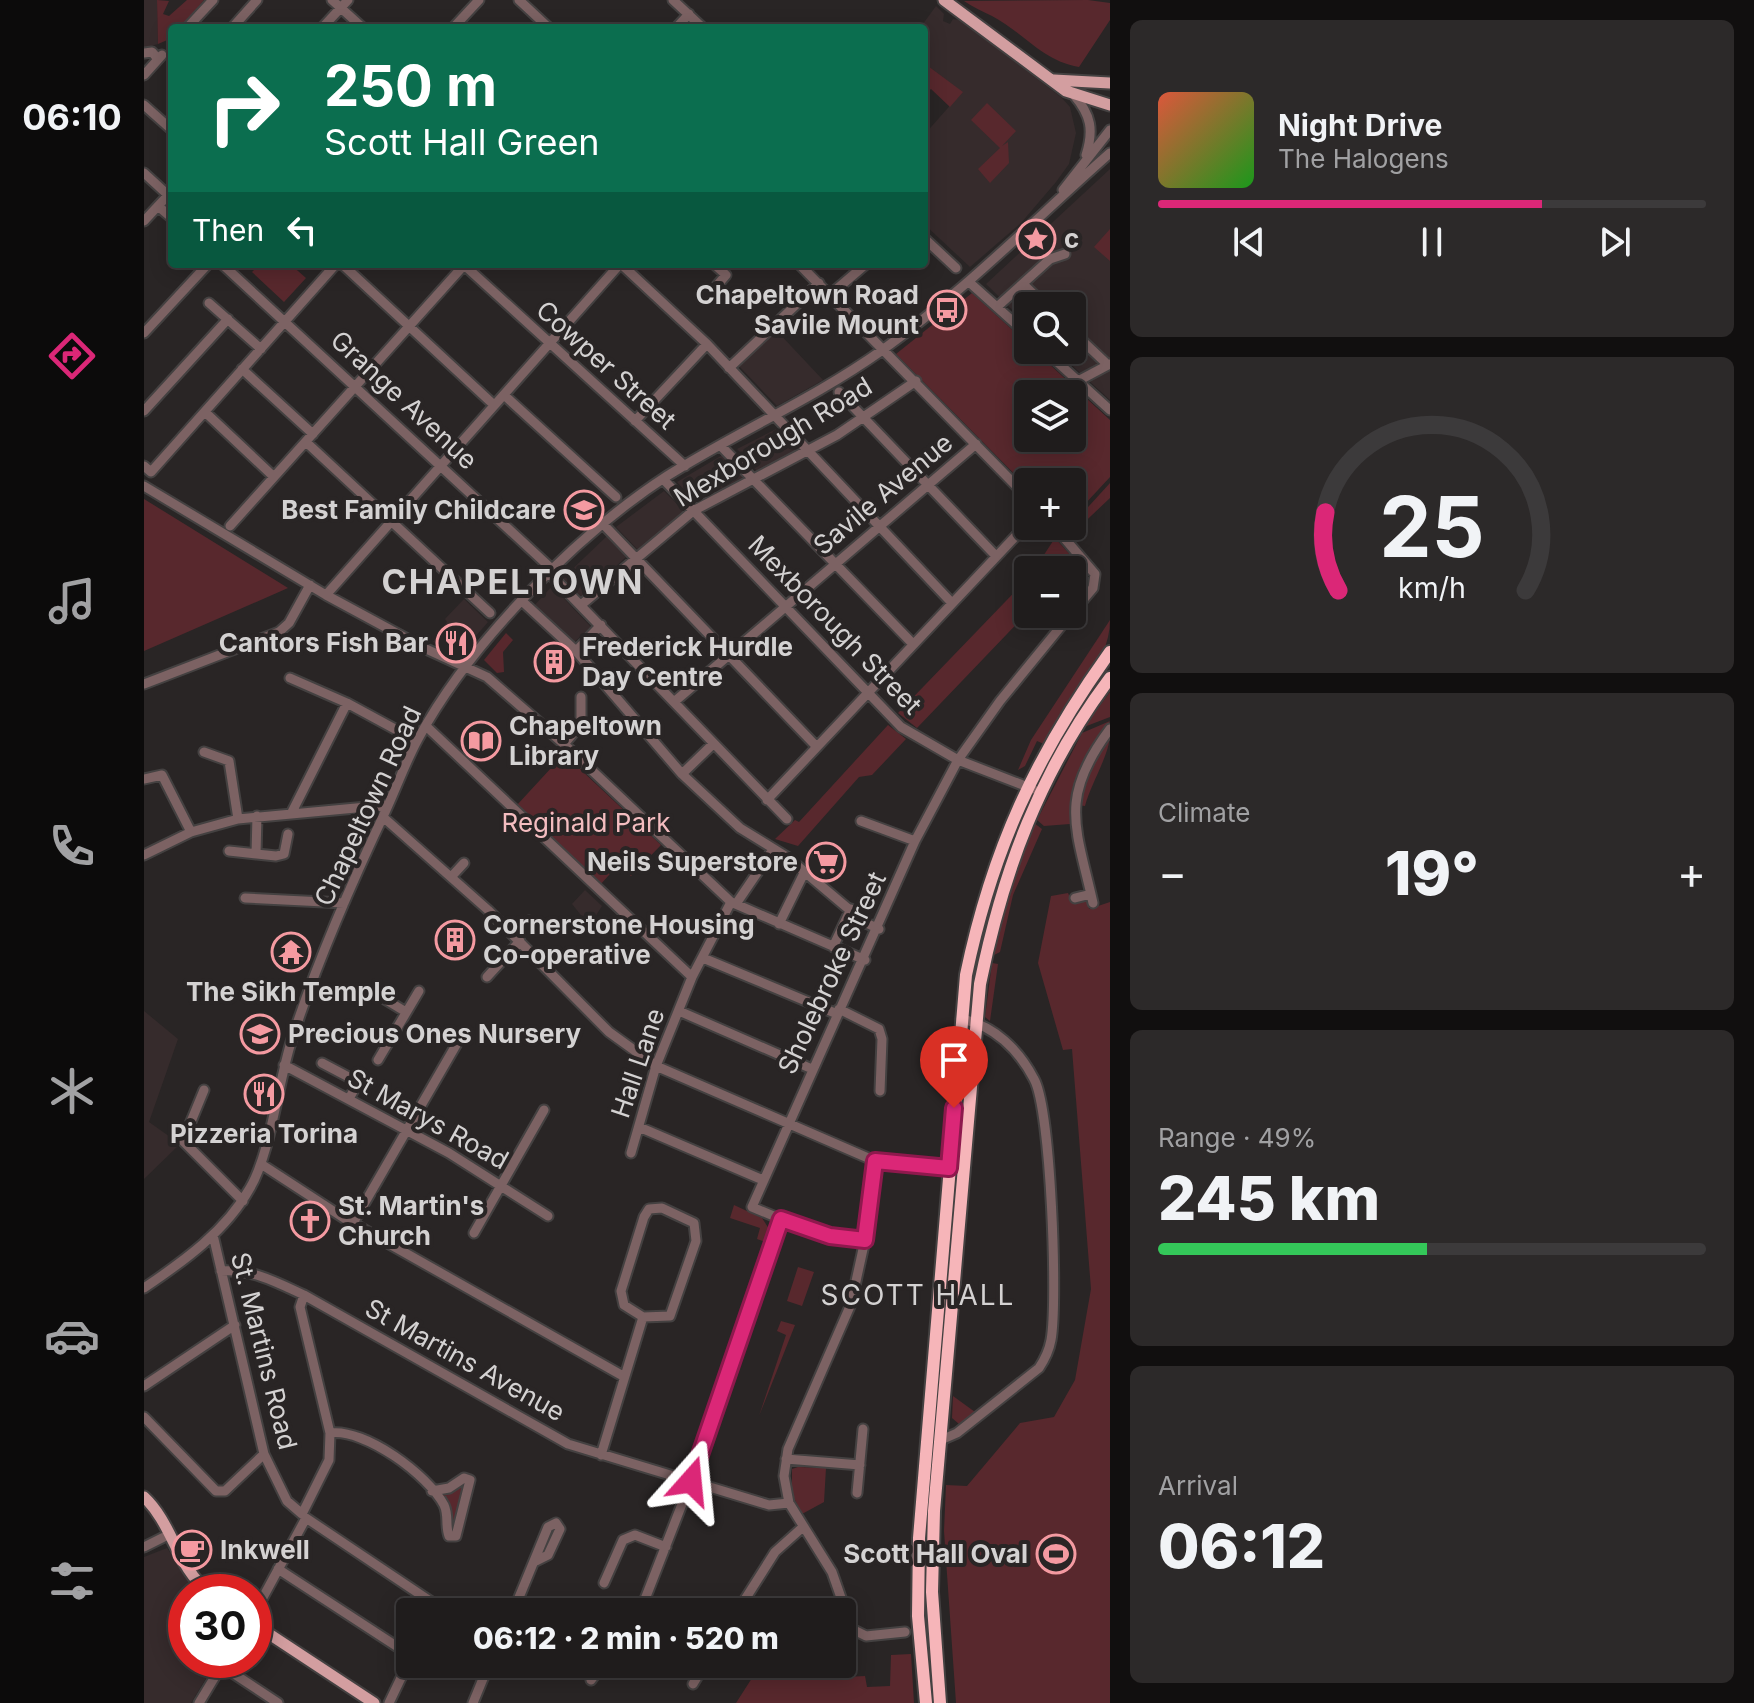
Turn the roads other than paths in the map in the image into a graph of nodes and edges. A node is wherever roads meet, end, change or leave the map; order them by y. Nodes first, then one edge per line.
1 (213, 0) edge
2 (257, 0) edge
3 (332, 0) edge
4 (479, 0) edge
5 (519, 0) edge
6 (673, 0) edge
7 (944, 0) edge
8 (344, 4) edge
9 (530, 4) edge
10 (689, 14) junction
11 (191, 24) edge
12 (236, 24) edge
13 (326, 24) edge
14 (360, 24) edge
15 (458, 24) edge
16 (546, 24) edge
17 (680, 24) edge
18 (699, 24) edge
19 (144, 53) edge
20 (144, 75) edge
21 (1054, 80) junction
22 (1110, 83) edge
23 (1074, 95) junction
24 (144, 105) edge
25 (1110, 105) edge
26 (168, 126) edge
27 (1110, 130) edge
28 (1110, 153) edge
29 (1084, 162) junction
30 (144, 173) edge
31 (168, 191) edge
32 (168, 195) edge
33 (1059, 197) junction
34 (158, 206) junction
35 (168, 215) edge
36 (144, 221) edge
37 (928, 242) edge
38 (1065, 254) dead end
39 (204, 268) edge
40 (226, 268) edge
41 (332, 268) edge
42 (346, 268) edge
43 (460, 268) edge
44 (468, 268) edge
45 (617, 268) edge
46 (625, 268) edge
47 (718, 268) edge
48 (803, 268) edge
49 (861, 268) edge
50 (956, 268) dead end
51 (969, 282) junction
52 (819, 283) junction
53 (1024, 285) junction
54 (714, 289) dead end
55 (1031, 292) edge
56 (831, 294) junction
57 (209, 303) dead end
58 (997, 307) junction
59 (228, 319) junction
60 (285, 321) junction
61 (1014, 322) edge
62 (409, 326) junction
63 (144, 333) edge
64 (549, 344) junction
65 (707, 344) junction
66 (1086, 344) edge
67 (261, 349) junction
68 (884, 349) junction
69 (1059, 364) edge
70 (1109, 365) edge
71 (729, 368) junction
72 (242, 369) junction
73 (1077, 380) edge
74 (1080, 380) edge
75 (916, 381) junction
76 (356, 386) junction
77 (836, 388) junction
78 (1086, 388) edge
79 (504, 395) junction
80 (494, 405) junction
81 (1110, 410) edge
82 (144, 411) edge
83 (205, 412) junction
84 (776, 417) junction
85 (863, 418) junction
86 (635, 421) junction
87 (310, 438) junction
88 (976, 444) junction
89 (721, 446) junction
90 (807, 451) junction
91 (442, 465) junction
92 (685, 466) junction
93 (148, 469) edge
94 (274, 477) junction
95 (754, 478) junction
96 (663, 479) junction
97 (1014, 483) edge
98 (928, 485) junction
99 (144, 486) edge
100 (616, 497) dead end
101 (693, 511) junction
102 (391, 522) junction
103 (604, 525) junction
104 (230, 526) dead end
105 (880, 526) junction
106 (1014, 537) edge
107 (1066, 540) edge
108 (996, 556) junction
109 (1080, 556) edge
110 (636, 557) junction
111 (836, 563) junction
112 (1086, 563) edge
113 (552, 573) junction
114 (310, 585) junction
115 (326, 595) junction
116 (1086, 597) edge
117 (523, 602) junction
118 (951, 602) junction
119 (581, 605) junction
120 (786, 607) junction
121 (490, 613) dead end
122 (601, 625) junction
123 (1060, 628) edge
124 (913, 644) junction
125 (576, 651) junction
126 (1110, 652) edge
127 (730, 654) junction
128 (1110, 662) edge
129 (466, 664) junction
130 (290, 678) dead end
131 (1110, 678) edge
132 (1090, 679) junction
133 (144, 684) edge
134 (867, 693) junction
135 (674, 702) junction
136 (347, 703) junction
137 (568, 707) dead end
138 (426, 726) junction
139 (1110, 729) edge
140 (417, 741) junction
141 (564, 744) junction
142 (713, 744) junction
143 (817, 747) junction
144 (204, 752) dead end
145 (958, 760) junction
146 (682, 774) junction
147 (144, 779) edge
148 (1026, 786) junction
149 (1040, 792) junction
150 (767, 800) junction
151 (388, 805) junction
152 (292, 812) junction
153 (257, 816) junction
154 (383, 817) junction
155 (238, 819) junction
156 (787, 819) dead end
157 (861, 821) dead end
158 (191, 832) junction
159 (288, 834) dead end
160 (915, 841) junction
161 (229, 851) dead end
162 (772, 851) junction
163 (256, 854) junction
164 (144, 855) edge
165 (464, 863) dead end
166 (805, 871) junction
167 (452, 876) junction
168 (245, 898) dead end
169 (1075, 898) dead end
170 (735, 902) junction
171 (344, 903) junction
172 (851, 909) junction
173 (529, 921) dead end
174 (779, 924) junction
175 (879, 929) junction
176 (517, 939) junction
177 (833, 947) junction
178 (703, 958) junction
179 (865, 960) junction
180 (487, 977) dead end
181 (692, 977) junction
182 (419, 991) dead end
183 (373, 992) dead end
184 (679, 1011) junction
185 (838, 1011) junction
186 (406, 1012) junction
187 (961, 1019) junction
188 (975, 1022) junction
189 (463, 1033) dead end
190 (378, 1060) dead end
191 (322, 1063) dead end
192 (284, 1065) junction
193 (656, 1066) junction
194 (812, 1069) junction
195 (204, 1090) dead end
196 (880, 1091) dead end
197 (349, 1099) junction
198 (544, 1110) dead end
199 (787, 1125) junction
200 (639, 1127) junction
201 (406, 1130) junction
202 (631, 1153) dead end
203 (875, 1161) junction
204 (261, 1164) junction
205 (955, 1168) junction
206 (763, 1180) junction
207 (501, 1185) junction
208 (243, 1201) junction
209 (548, 1216) dead end
210 (781, 1219) junction
211 (353, 1223) junction
212 (474, 1233) dead end
213 (213, 1235) junction
214 (865, 1240) junction
215 (221, 1271) junction
216 (144, 1288) edge
217 (304, 1295) junction
218 (643, 1317) junction
219 (235, 1325) junction
220 (623, 1376) junction
221 (144, 1386) edge
222 (144, 1417) edge
223 (863, 1429) dead end
224 (330, 1433) junction
225 (927, 1439) junction
226 (941, 1440) junction
227 (264, 1454) junction
228 (601, 1455) junction
229 (786, 1459) junction
230 (860, 1465) junction
231 (691, 1481) junction
232 (432, 1491) junction
233 (857, 1493) dead end
234 (144, 1497) edge
235 (789, 1503) junction
236 (304, 1516) junction
237 (803, 1527) junction
238 (170, 1534) junction
239 (144, 1547) edge
240 (666, 1547) junction
241 (536, 1561) dead end
242 (278, 1569) junction
243 (193, 1574) edge
244 (272, 1580) edge
245 (604, 1583) dead end
246 (925, 1592) junction
247 (420, 1598) edge
248 (519, 1598) edge
249 (646, 1598) edge
250 (746, 1598) edge
251 (905, 1632) dead end
252 (272, 1636) edge
253 (396, 1648) edge
254 (937, 1668) junction
255 (923, 1669) junction
256 (215, 1678) edge
257 (244, 1678) edge
258 (400, 1678) edge
259 (483, 1678) edge
260 (697, 1678) edge
261 (693, 1684) dead end
262 (199, 1703) edge
263 (277, 1703) edge
264 (374, 1703) edge
265 (389, 1703) edge
266 (473, 1703) edge
267 (926, 1703) edge
268 (940, 1703) edge

1 - 11 street
2 - 12 street
3 - 8 street
4 - 15 street
5 - 9 street
6 - 10 street
7 - 21 main road
8 - 13 street
8 - 14 street
9 - 16 street
10 - 17 street
10 - 18 street
19 - 20 street
21 - 22 main road
21 - 23 main road
23 - 25 main road
23 - 29 street, Chapeltown Road
24 - 26 street
27 - 29 street, Chapeltown Road
28 - 33 street, Chapeltown Road
29 - 33 street, Chapeltown Road
30 - 31 street
32 - 34 street
33 - 51 street, Chapeltown Road
34 - 35 street
34 - 36 street
37 - 50 street
38 - 53 street
39 - 63 street
40 - 60 street, Grange Avenue
41 - 60 street
42 - 62 street
43 - 62 street
44 - 64 street, Cowper Street
45 - 64 street
46 - 65 street
47 - 54 street
48 - 52 street
49 - 56 street
51 - 58 street
51 - 68 street, Chapeltown Road
52 - 56 street
52 - 71 street
53 - 55 street
53 - 58 street
56 - 68 street
57 - 59 street
58 - 61 street
59 - 67 street
59 - 82 street
60 - 67 street
60 - 76 street, Grange Avenue
62 - 76 street
62 - 80 street
64 - 79 street
64 - 86 street, Cowper Street
65 - 71 street
65 - 86 street
66 - 70 street
67 - 72 street
68 - 75 street
68 - 77 street, Chapeltown Road
69 - 73 street
70 - 74 street
71 - 84 street
72 - 83 street
72 - 87 street
75 - 85 street, Mexborough Road
75 - 88 street
76 - 87 street
76 - 91 street, Grange Avenue
77 - 84 street, Chapeltown Road
77 - 85 street
78 - 81 street
79 - 80 street
79 - 100 street
80 - 91 street
83 - 93 street
83 - 94 street
84 - 89 street, Chapeltown Road
84 - 90 street
85 - 90 street, Mexborough Road
85 - 98 street
86 - 92 street, Cowper Street
87 - 94 street
87 - 102 street
88 - 97 street
88 - 98 street, Savile Avenue
89 - 92 street, Chapeltown Road
89 - 95 street
90 - 95 street, Mexborough Road
90 - 105 street
91 - 102 street
91 - 113 street, Grange Avenue
92 - 96 street, Chapeltown Road
94 - 104 street
95 - 101 street, Mexborough Road
95 - 111 street
96 - 101 street, Mexborough Street
96 - 103 street, Chapeltown Road
98 - 105 street, Savile Avenue
98 - 108 street
99 - 114 street
101 - 110 street, Mexborough Road
101 - 120 street, Mexborough Street
102 - 115 street
102 - 121 street
103 - 110 street
103 - 113 street, Chapeltown Road
105 - 111 street, Savile Avenue
105 - 118 street
106 - 108 street
107 - 109 street, Sholebroke Street
108 - 118 street
110 - 119 street, Mexborough Road
110 - 127 street
111 - 120 street, Savile Avenue
111 - 124 street
112 - 116 street, Sholebroke Street
113 - 117 street, Chapeltown Road
113 - 119 street, Grange Avenue
114 - 115 street
114 - 133 street
115 - 129 street
117 - 125 street
117 - 129 street, Chapeltown Road
118 - 124 street
119 - 122 street, Grange Avenue
120 - 127 street, Savile Avenue
120 - 134 street, Mexborough Street
122 - 125 street
122 - 135 street, Grange Avenue
123 - 145 street, Sholebroke Street
124 - 134 street
125 - 146 street
126 - 132 highway
127 - 135 street, Savile Avenue
127 - 143 street
128 - 132 street
129 - 138 street, Chapeltown Road
129 - 141 street
130 - 136 street
131 - 149 highway
132 - 148 highway
134 - 143 street
134 - 145 street, Mexborough Street
135 - 142 street, Grange Avenue
136 - 140 street
136 - 152 street
137 - 141 street
138 - 140 street, Chapeltown Road
138 - 181 street
139 - 169 street
140 - 151 street, Chapeltown Road
141 - 170 street
142 - 146 street
142 - 150 street, Grange Avenue
143 - 150 street
144 - 155 street
145 - 148 street, Mexborough Street
145 - 160 street, Sholebroke Street
146 - 162 street
147 - 158 street
148 - 149 street, Mexborough Street
148 - 187 highway
149 - 188 highway
150 - 156 street, Grange Avenue
151 - 152 street
151 - 154 street, Chapeltown Road
152 - 153 street
153 - 155 street
153 - 163 street
154 - 167 street
154 - 171 street, Chapeltown Road
155 - 158 street
157 - 160 street
158 - 164 street
159 - 163 street
160 - 175 street, Sholebroke Street
161 - 163 street
162 - 166 street
162 - 170 street, Hall Lane
165 - 167 street
166 - 172 street
166 - 174 street
167 - 176 street
168 - 171 street
170 - 174 street
170 - 178 street, Hall Lane
171 - 192 street, Chapeltown Road
172 - 175 street
172 - 177 street
173 - 176 street
174 - 177 street
175 - 179 street, Sholebroke Street
176 - 180 street
176 - 193 street
177 - 179 street
178 - 181 street, Hall Lane
178 - 185 street
179 - 185 street, Sholebroke Street
181 - 184 street, Hall Lane
182 - 186 street
183 - 186 street
184 - 193 street, Hall Lane
184 - 194 street
185 - 194 street, Sholebroke Street
185 - 196 street
186 - 190 street
187 - 188 street
187 - 205 highway
188 - 205 highway
188 - 226 street
189 - 201 street
191 - 197 street
192 - 197 street, St Marys Road
192 - 204 street, Chapeltown Road
193 - 199 street
193 - 200 street, Hall Lane
194 - 199 street, Sholebroke Street
195 - 208 street
197 - 201 street, St Marys Road
198 - 207 street
199 - 203 street
199 - 206 street, Sholebroke Street
200 - 202 street, Hall Lane
200 - 206 street
201 - 207 street, St Marys Road
201 - 211 street
203 - 205 street
203 - 214 street
204 - 208 street, Chapeltown Road
204 - 211 street
205 - 225 highway
205 - 226 highway
206 - 210 street, Sholebroke Street
207 - 209 street, St Marys Road
207 - 212 street
208 - 213 street, Chapeltown Road
210 - 214 street
210 - 231 street
211 - 220 street
213 - 215 street, St. Martins Road
213 - 216 street, Chapeltown Road
214 - 229 street
215 - 217 street, St Martins Avenue
215 - 219 street, St. Martins Road
217 - 224 street
217 - 228 street, St Martins Avenue
218 - 218 street
218 - 220 street
219 - 221 street
219 - 227 street, St. Martins Road
220 - 228 street
222 - 227 street
223 - 230 street
224 - 232 street
224 - 236 street
225 - 226 highway
225 - 246 highway
226 - 246 highway
227 - 236 street, St. Martins Road
228 - 231 street, St Martins Avenue
229 - 230 street
229 - 235 street
230 - 233 street
231 - 235 street, St Martins Avenue
231 - 240 street
232 - 232 street
234 - 238 main road
235 - 237 street
236 - 242 street
236 - 247 street, St. Martins Road
237 - 250 street
237 - 251 street
238 - 239 street
238 - 243 main road
240 - 245 street
240 - 249 street
241 - 248 street
242 - 244 street
242 - 253 street
246 - 254 highway
246 - 255 highway
252 - 264 main road
254 - 255 highway
254 - 268 highway
255 - 267 highway
256 - 262 street
257 - 263 street
258 - 265 street
259 - 266 street
260 - 261 street

